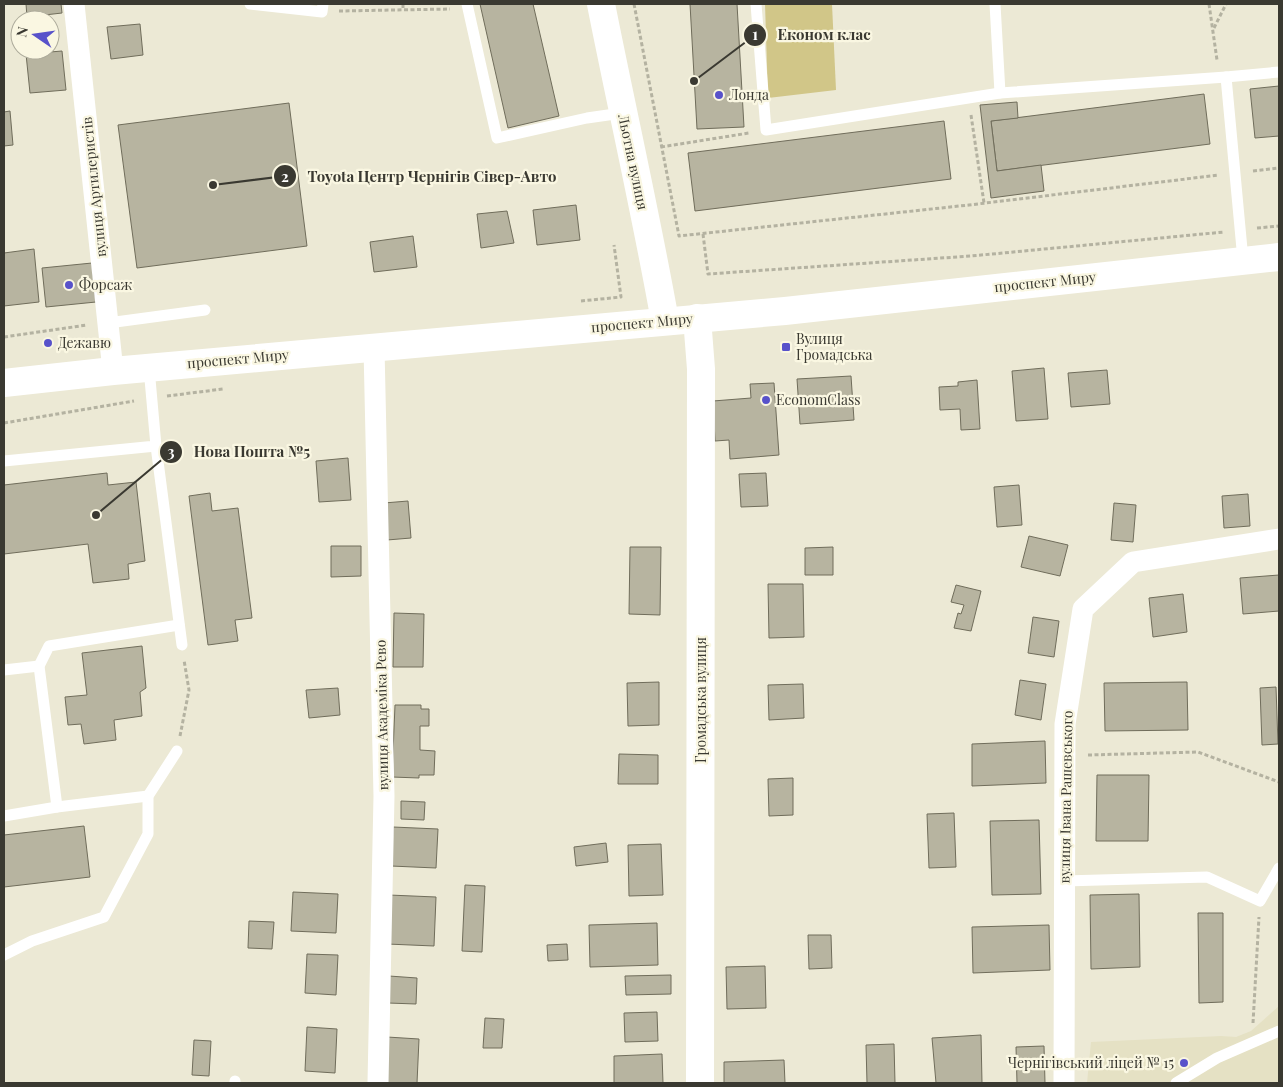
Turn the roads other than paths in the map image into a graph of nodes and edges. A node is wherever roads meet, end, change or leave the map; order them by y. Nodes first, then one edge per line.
1 (74, 4) edge
2 (250, 4) edge
3 (467, 4) edge
4 (601, 4) edge
5 (756, 4) edge
6 (995, 4) edge
7 (322, 8) edge
8 (1279, 72) edge
9 (1223, 77) junction
10 (1000, 93) junction
11 (622, 113) junction
12 (1279, 257) edge
13 (1243, 260) junction
14 (205, 310) dead end
15 (697, 318) junction
16 (665, 320) junction
17 (108, 323) junction
18 (374, 348) junction
19 (149, 368) junction
20 (113, 371) junction
21 (4, 383) edge
22 (156, 446) junction
23 (4, 461) edge
24 (1279, 539) edge
25 (179, 625) junction
26 (182, 645) road end
27 (39, 666) junction
28 (4, 670) edge
29 (178, 751) road end
30 (148, 796) junction
31 (57, 807) junction
32 (4, 816) edge
33 (1279, 868) edge
34 (1064, 881) junction
35 (4, 955) edge
36 (1279, 1031) edge
37 (378, 1083) edge
38 (700, 1083) edge
39 (1064, 1083) edge
40 (1176, 1083) edge

1 - 17 street, вулиця Артилеристів
2 - 7 lane
3 - 11 lane
4 - 11 main road, Льотна вулиця
5 - 10 lane
6 - 10 lane
8 - 9 lane
9 - 10 lane
9 - 13 lane
11 - 16 main road, Льотна вулиця
12 - 13 main road, проспект Миру
13 - 15 main road, проспект Миру
14 - 17 lane
15 - 16 main road, проспект Миру
15 - 38 main road, Громадська вулиця
16 - 18 main road, проспект Миру
17 - 20 street, вулиця Артилеристів
18 - 19 main road, проспект Миру
18 - 37 street, вулиця Академіка Рево
19 - 20 main road, проспект Миру
19 - 22 lane
20 - 21 main road, проспект Миру
22 - 23 lane
22 - 25 lane
24 - 34 street, вулиця Івана Рашевського
25 - 26 lane
25 - 27 lane
27 - 28 lane
27 - 31 lane
29 - 30 lane
30 - 31 lane
30 - 35 lane
31 - 32 lane
33 - 34 lane
34 - 39 street, вулиця Івана Рашевського
36 - 40 lane

